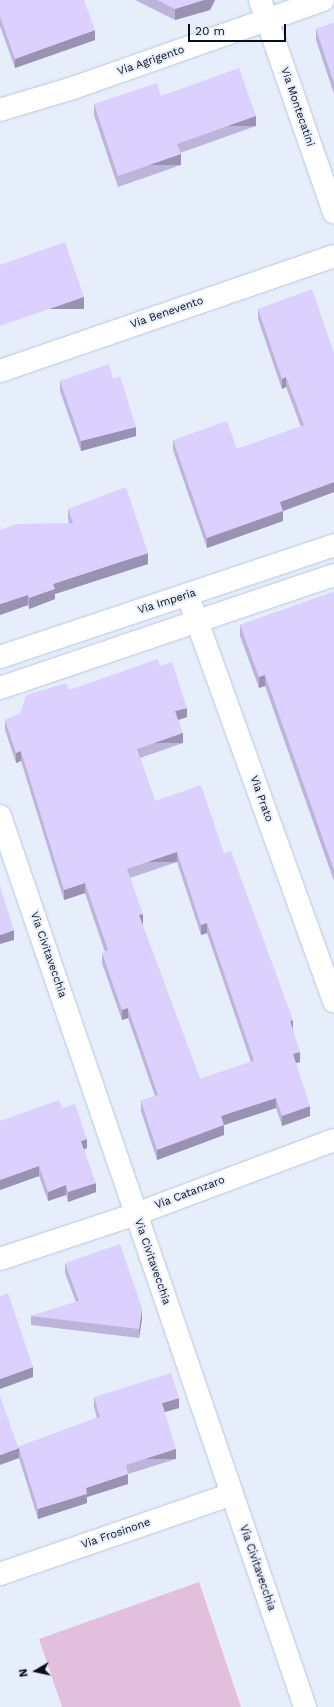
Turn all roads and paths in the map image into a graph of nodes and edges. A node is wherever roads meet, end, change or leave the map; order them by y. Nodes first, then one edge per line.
1 (260, 0) edge
2 (322, 0) edge
3 (268, 20) junction
4 (0, 110) edge
5 (334, 213) edge
6 (334, 256) edge
7 (0, 371) edge
8 (334, 545) edge
9 (334, 575) edge
10 (188, 596) junction
11 (198, 623) junction
12 (0, 657) edge
13 (0, 688) edge
14 (0, 816) edge
15 (334, 1002) edge
16 (334, 1140) edge
17 (136, 1214) junction
18 (0, 1259) edge
19 (232, 1494) junction
20 (0, 1574) edge
21 (305, 1707) edge

1 - 3 street, Via Montecatini
2 - 3 street, Via Agrigento
3 - 4 street, Via Agrigento
3 - 5 street, Via Montecatini
6 - 7 street, Via Benevento
8 - 10 street, Via Imperia
9 - 11 street
10 - 11 street, Via Prato
10 - 12 street, Via Imperia
11 - 13 street
11 - 15 street, Via Prato
14 - 17 street, Via Civitavecchia
16 - 17 street, Via Catanzaro
17 - 18 street, Via Catanzaro
17 - 19 street, Via Civitavecchia
19 - 20 street, Via Frosinone
19 - 21 street, Via Civitavecchia

